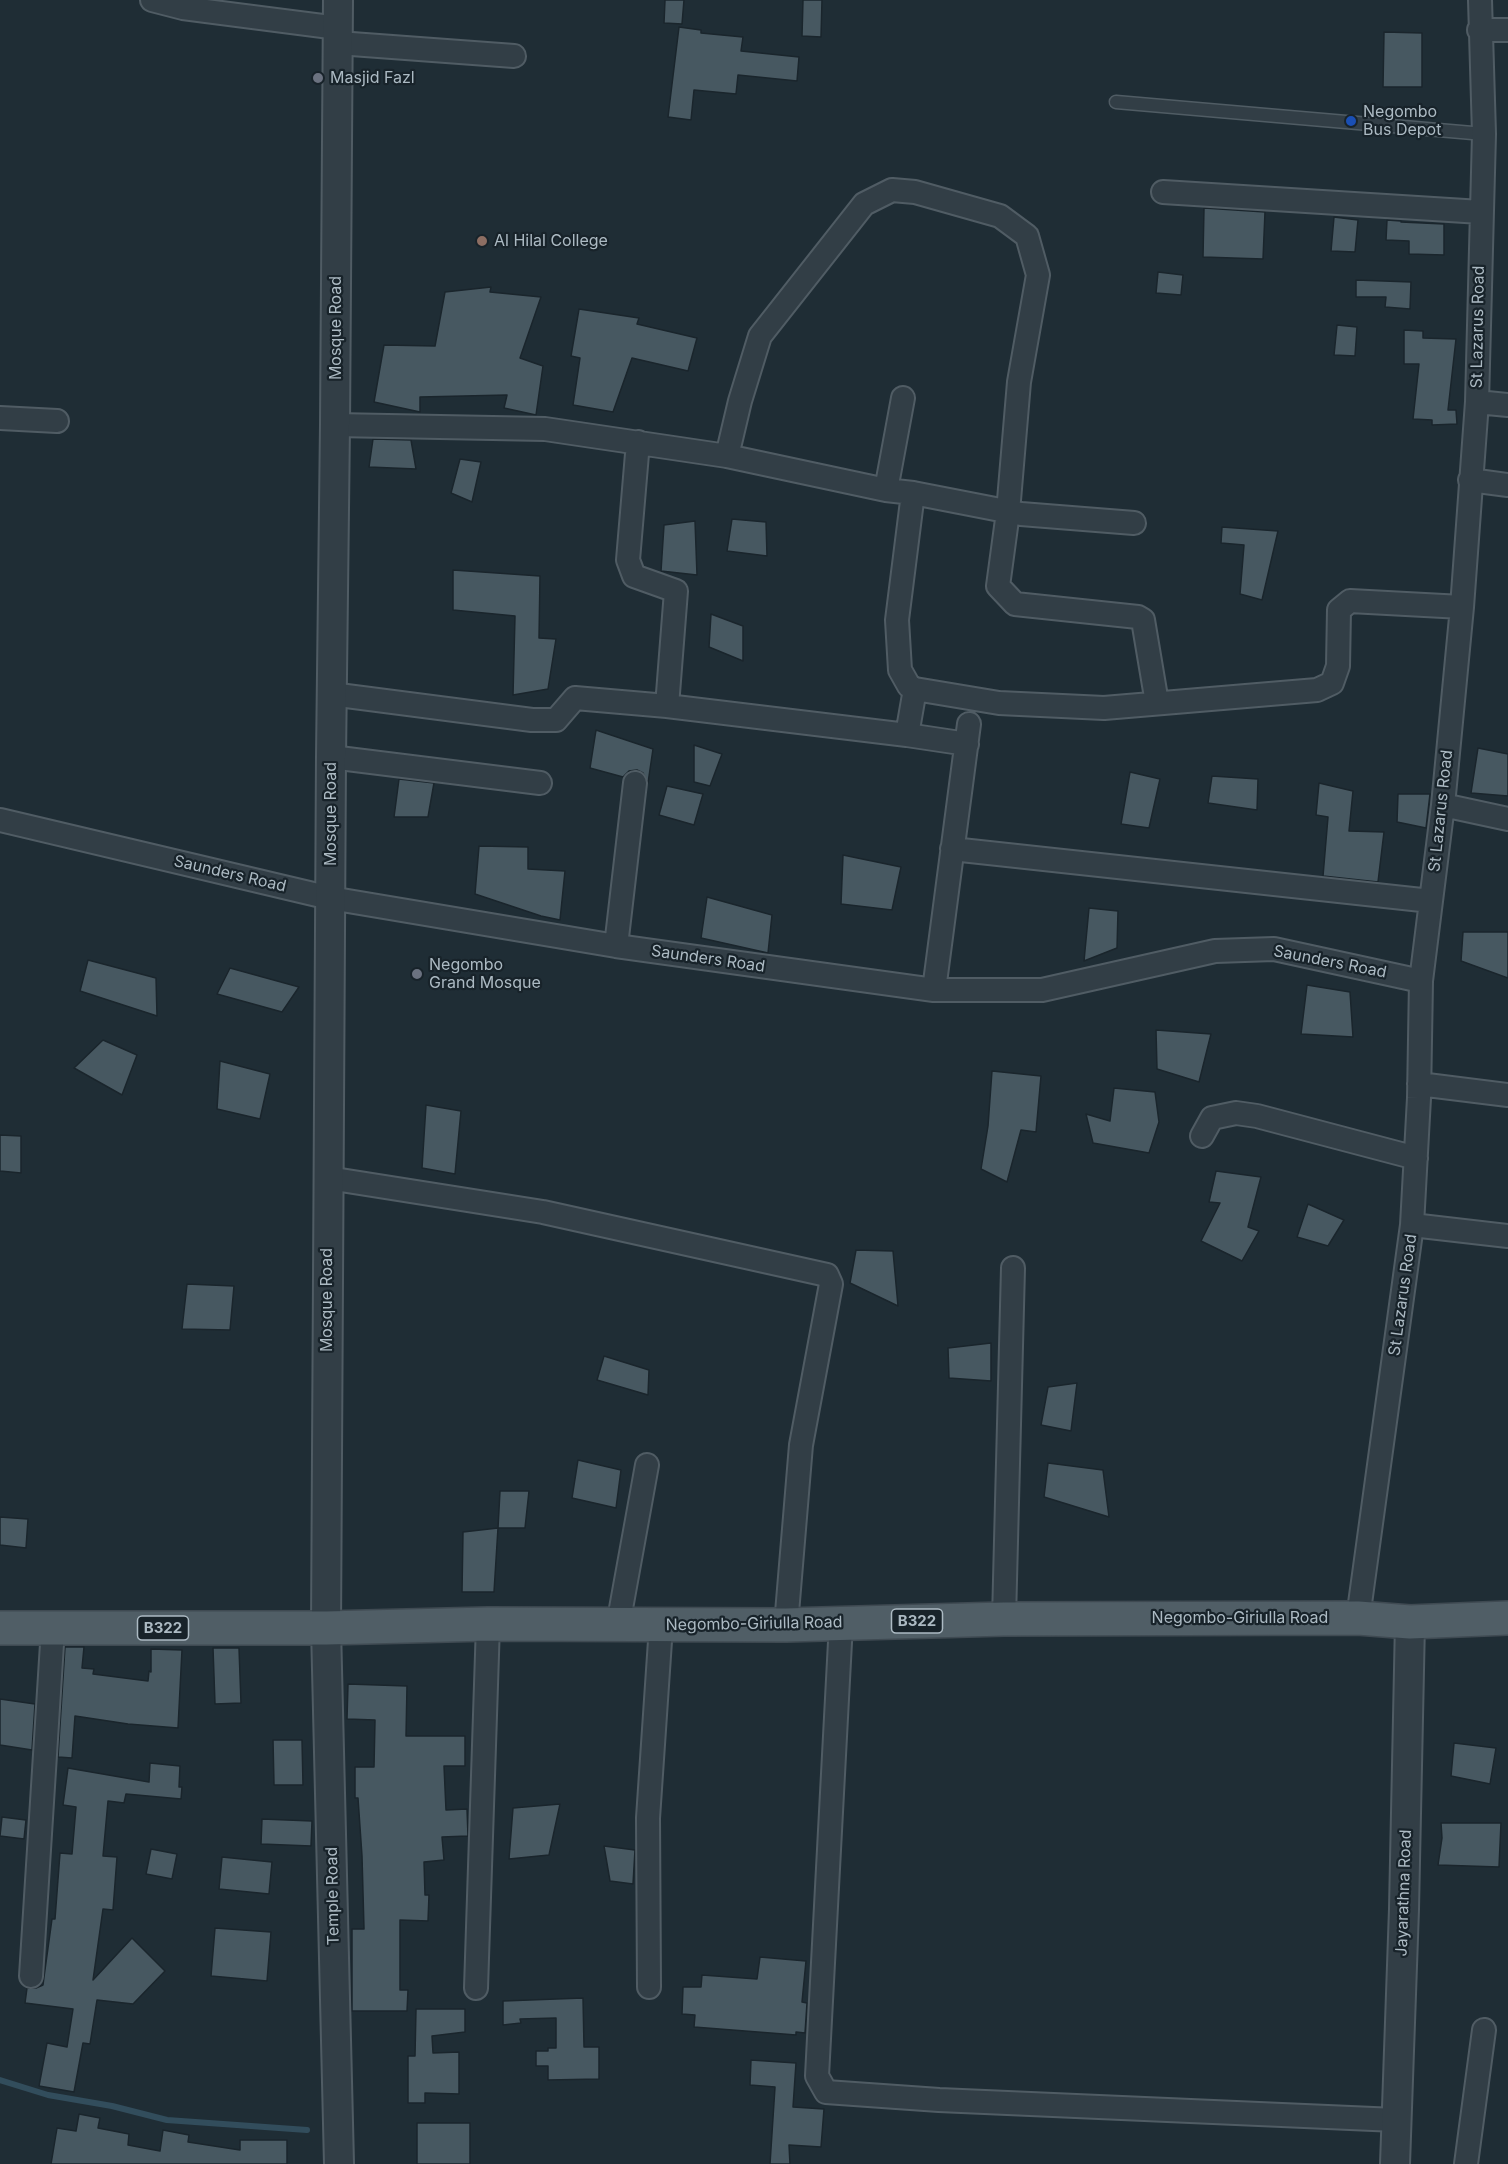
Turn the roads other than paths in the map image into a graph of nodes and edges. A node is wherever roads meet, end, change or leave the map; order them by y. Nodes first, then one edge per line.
1 (152, 0) edge
2 (338, 0) edge
3 (1480, 0) edge
4 (1479, 30) junction
5 (1508, 30) edge
6 (338, 36) junction
7 (514, 56) dead end
8 (1116, 102) dead end
9 (1484, 134) junction
10 (1163, 192) dead end
11 (1481, 212) junction
12 (903, 398) dead end
13 (1477, 402) junction
14 (1508, 405) edge
15 (0, 418) edge
16 (57, 421) dead end
17 (335, 425) junction
18 (638, 442) junction
19 (727, 456) junction
20 (1470, 480) junction
21 (1508, 485) edge
22 (886, 490) junction
23 (913, 493) junction
24 (1008, 512) junction
25 (1134, 523) dead end
26 (1462, 607) junction
27 (915, 689) junction
28 (332, 694) junction
29 (1157, 703) junction
30 (667, 706) junction
31 (907, 735) junction
32 (331, 757) junction
33 (540, 783) dead end
34 (635, 783) dead end
35 (1443, 805) junction
36 (1508, 819) edge
37 (0, 820) edge
38 (952, 849) junction
39 (330, 898) junction
40 (1431, 901) junction
41 (616, 946) junction
42 (1421, 981) junction
43 (934, 990) junction
44 (1419, 1084) junction
45 (1508, 1095) edge
46 (1202, 1136) dead end
47 (1416, 1158) junction
48 (328, 1179) junction
49 (1413, 1224) junction
50 (1508, 1236) edge
51 (1013, 1268) dead end
52 (647, 1465) dead end
53 (1358, 1618) junction
54 (1508, 1618) edge
55 (1004, 1619) junction
56 (1410, 1622) junction
57 (841, 1623) junction
58 (488, 1624) junction
59 (618, 1625) junction
60 (786, 1625) junction
61 (661, 1626) junction
62 (0, 1628) edge
63 (53, 1628) junction
64 (326, 1628) junction
65 (31, 1976) dead end
66 (649, 1987) dead end
67 (476, 1988) dead end
68 (1484, 2030) dead end
69 (1396, 2120) junction
70 (339, 2164) edge
71 (1395, 2164) edge
72 (1466, 2164) edge

1 - 6 street
2 - 6 street, Mosque Road
3 - 4 street, St Lazarus Road
4 - 5 street
4 - 9 street, St Lazarus Road
6 - 7 street
6 - 17 street, Mosque Road
8 - 9 lane
9 - 11 street, St Lazarus Road
10 - 11 street
11 - 13 street, St Lazarus Road
12 - 22 street
13 - 14 street
13 - 20 street, St Lazarus Road
15 - 16 street
17 - 18 street
17 - 28 street, Mosque Road
18 - 19 street
18 - 30 street
19 - 22 street
19 - 24 street
20 - 21 street
20 - 26 street, St Lazarus Road
22 - 23 street
23 - 24 street
23 - 27 street
24 - 25 street
24 - 29 street
26 - 29 street
26 - 35 street, St Lazarus Road
27 - 29 street
27 - 31 street
28 - 30 street
28 - 32 street, Mosque Road
30 - 31 street
31 - 38 street
32 - 33 street
32 - 39 street, Mosque Road
34 - 41 street
35 - 36 street
35 - 40 street, St Lazarus Road
37 - 39 street, Saunders Road
38 - 40 street
38 - 43 street
39 - 41 street, Saunders Road
39 - 48 street, Mosque Road
40 - 42 street, St Lazarus Road
41 - 43 street, Saunders Road
42 - 43 street, Saunders Road
42 - 44 street, St Lazarus Road
44 - 45 street
44 - 47 street, St Lazarus Road
46 - 47 street
47 - 49 street, St Lazarus Road
48 - 60 street
48 - 64 street, Mosque Road
49 - 50 street
49 - 53 street, St Lazarus Road
51 - 55 street
52 - 59 street
53 - 55 main road, Negombo-Giriulla Road / B322
53 - 56 main road, Negombo-Giriulla Road / B322
54 - 56 main road, Negombo-Giriulla Road / B322
55 - 57 main road, Negombo-Giriulla Road / B322
56 - 69 street, Jayarathna Road
57 - 60 main road, Negombo-Giriulla Road / B322
57 - 69 street
58 - 59 main road, Negombo-Giriulla Road / B322
58 - 64 main road, Negombo-Giriulla Road / B322
58 - 67 street
59 - 61 main road, Negombo-Giriulla Road / B322
60 - 61 main road, Negombo-Giriulla Road / B322
61 - 66 street
62 - 63 main road, Negombo-Giriulla Road / B322
63 - 64 main road, Negombo-Giriulla Road / B322
63 - 65 street
64 - 70 street, Temple Road
68 - 72 street
69 - 71 street, Jayarathna Road

